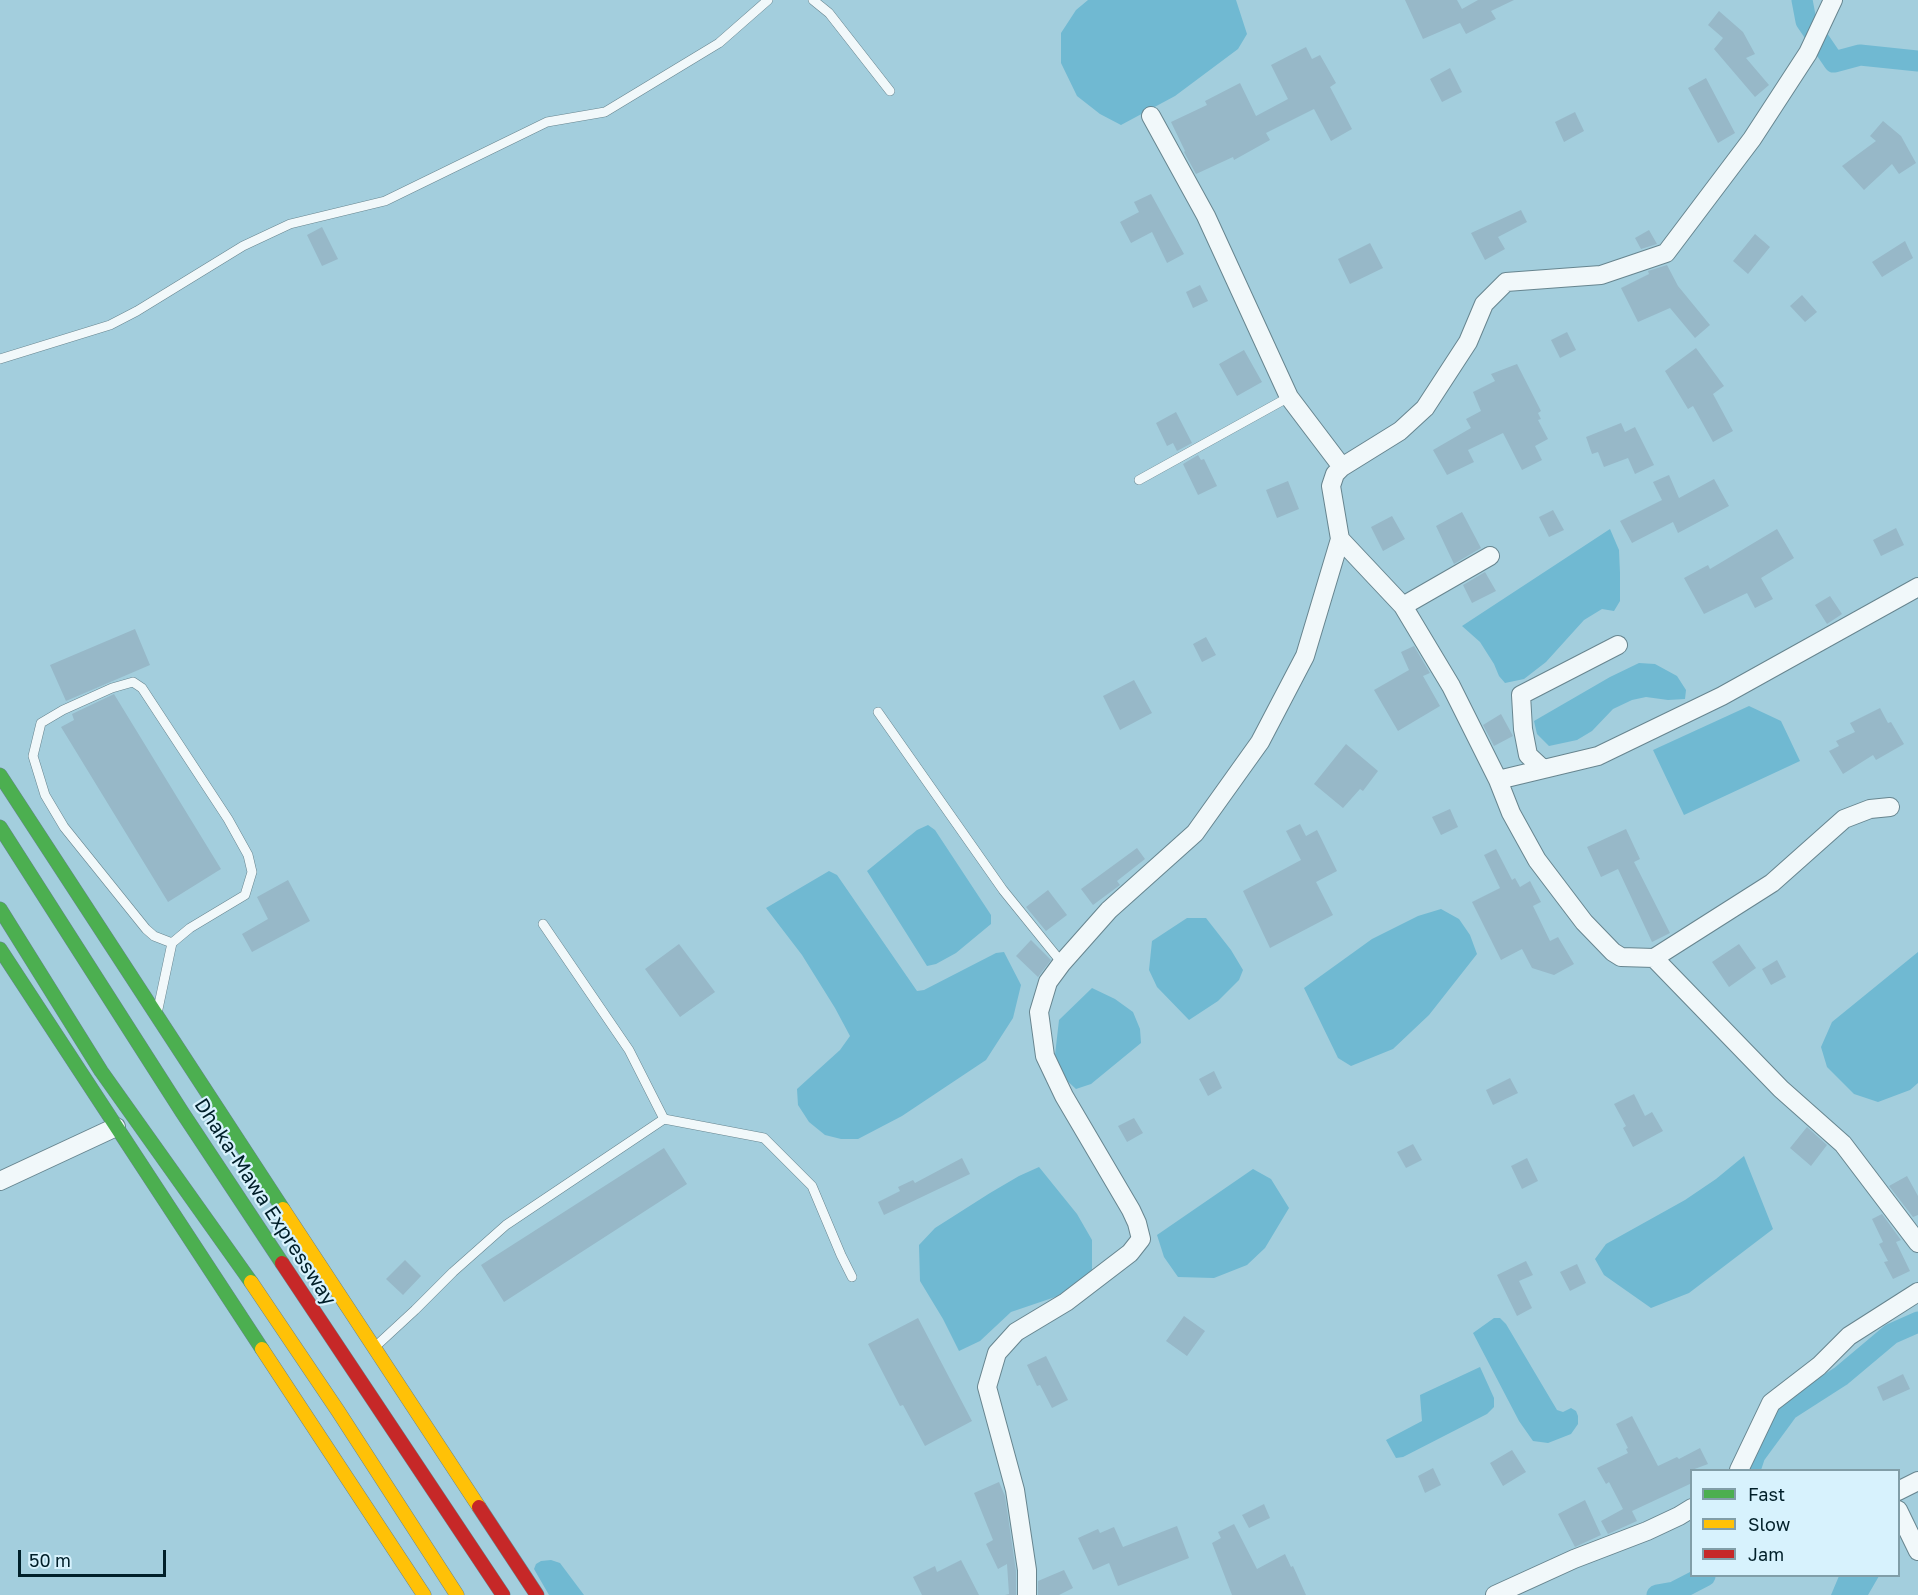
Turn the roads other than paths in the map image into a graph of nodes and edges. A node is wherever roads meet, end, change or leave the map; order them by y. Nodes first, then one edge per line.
1 (768, 0) edge
2 (813, 0) edge
3 (1833, 0) edge
4 (890, 92) dead end
5 (1151, 116) dead end
6 (0, 359) edge
7 (1289, 397) junction
8 (1342, 467) junction
9 (1139, 480) dead end
10 (1340, 539) junction
11 (1490, 556) dead end
12 (1918, 587) edge
13 (1403, 606) junction
14 (1618, 645) dead end
15 (878, 712) dead end
16 (1543, 769) junction
17 (0, 775) edge
18 (1498, 780) junction
19 (1890, 807) dead end
20 (0, 827) edge
21 (0, 909) edge
22 (543, 924) dead end
23 (172, 943) junction
24 (0, 950) edge
25 (1654, 958) junction
26 (1062, 963) junction
27 (156, 1018) junction
28 (664, 1119) junction
29 (116, 1127) junction
30 (0, 1181) edge
31 (1918, 1243) edge
32 (852, 1277) dead end
33 (1918, 1292) edge
34 (374, 1348) junction
35 (1739, 1469) edge
36 (1918, 1481) edge
37 (1900, 1490) edge
38 (1690, 1509) edge
39 (1900, 1512) edge
40 (1918, 1551) edge
41 (424, 1595) edge
42 (458, 1595) edge
43 (503, 1595) edge
44 (537, 1595) edge
45 (1027, 1595) edge
46 (1495, 1595) edge

1 - 6 lane
2 - 4 lane
3 - 8 street
5 - 7 street
7 - 8 street
7 - 9 lane
8 - 10 street
10 - 13 street
10 - 26 street
11 - 13 street
12 - 16 street
13 - 18 street
14 - 16 street
15 - 26 lane
16 - 18 street
17 - 27 main road
18 - 25 street
19 - 25 street
20 - 43 main road, Dhaka-Mawa Expressway
21 - 42 main road
22 - 28 lane
23 - 23 lane
23 - 27 lane
24 - 29 main road
25 - 31 street
26 - 45 street
27 - 34 main road
28 - 32 lane
28 - 34 lane
29 - 30 street
29 - 41 main road
33 - 35 street
34 - 44 main road
36 - 37 street
38 - 46 street
39 - 40 street

